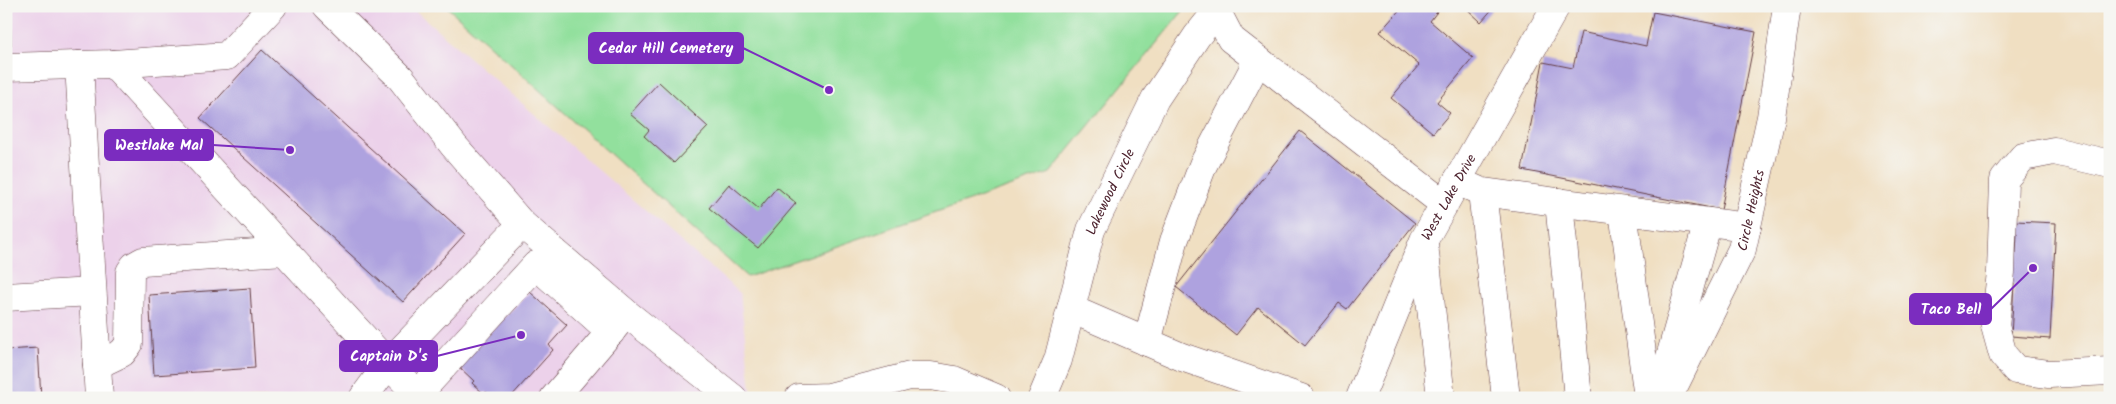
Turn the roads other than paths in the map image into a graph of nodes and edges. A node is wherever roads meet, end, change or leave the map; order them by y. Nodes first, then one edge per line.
1 (273, 6) edge
2 (327, 6) edge
3 (1556, 6) edge
4 (1787, 6) edge
5 (1219, 9) edge
6 (1258, 60) junction
7 (113, 64) junction
8 (79, 65) junction
9 (6, 67) edge
10 (2110, 164) edge
11 (1482, 192) junction
12 (1450, 193) junction
13 (1559, 202) junction
14 (1623, 211) junction
15 (1708, 222) junction
16 (522, 224) junction
17 (1747, 227) junction
18 (1424, 240) junction
19 (284, 251) junction
20 (92, 292) junction
21 (54, 295) junction
22 (6, 297) edge
23 (1071, 309) junction
24 (6, 316) edge
25 (618, 323) junction
26 (1146, 342) junction
27 (388, 364) junction
28 (97, 365) junction
29 (2110, 371) edge
30 (420, 396) edge
31 (99, 398) edge
32 (363, 398) edge
33 (554, 398) edge
34 (733, 398) edge
35 (800, 398) edge
36 (996, 398) edge
37 (1042, 398) edge
38 (1301, 398) edge
39 (1360, 398) edge
40 (1441, 398) edge
41 (1506, 398) edge
42 (1578, 398) edge
43 (1648, 398) edge
44 (1660, 398) edge
45 (1668, 398) edge

1 - 7 street
2 - 16 street
3 - 12 street, West Lake Drive
4 - 17 street, Circle Heights
5 - 6 street
5 - 23 street, Lakewood Circle
6 - 12 street
6 - 26 street
7 - 8 street
7 - 19 street
8 - 9 street
8 - 20 street
10 - 29 street
11 - 12 street
11 - 13 street
11 - 41 street
12 - 18 street, West Lake Drive
13 - 14 street
13 - 42 street
14 - 15 street
14 - 43 street
15 - 17 street
15 - 44 street
16 - 25 street
16 - 27 street
17 - 45 street, Circle Heights
18 - 39 street, West Lake Drive
18 - 40 street
19 - 27 street
19 - 28 street
20 - 21 street
20 - 28 street
21 - 22 street
21 - 24 street
23 - 26 street
23 - 37 street, Lakewood Circle
25 - 30 street
25 - 33 street
25 - 34 street
26 - 38 street
27 - 30 street
27 - 32 street
28 - 31 street
35 - 36 street

